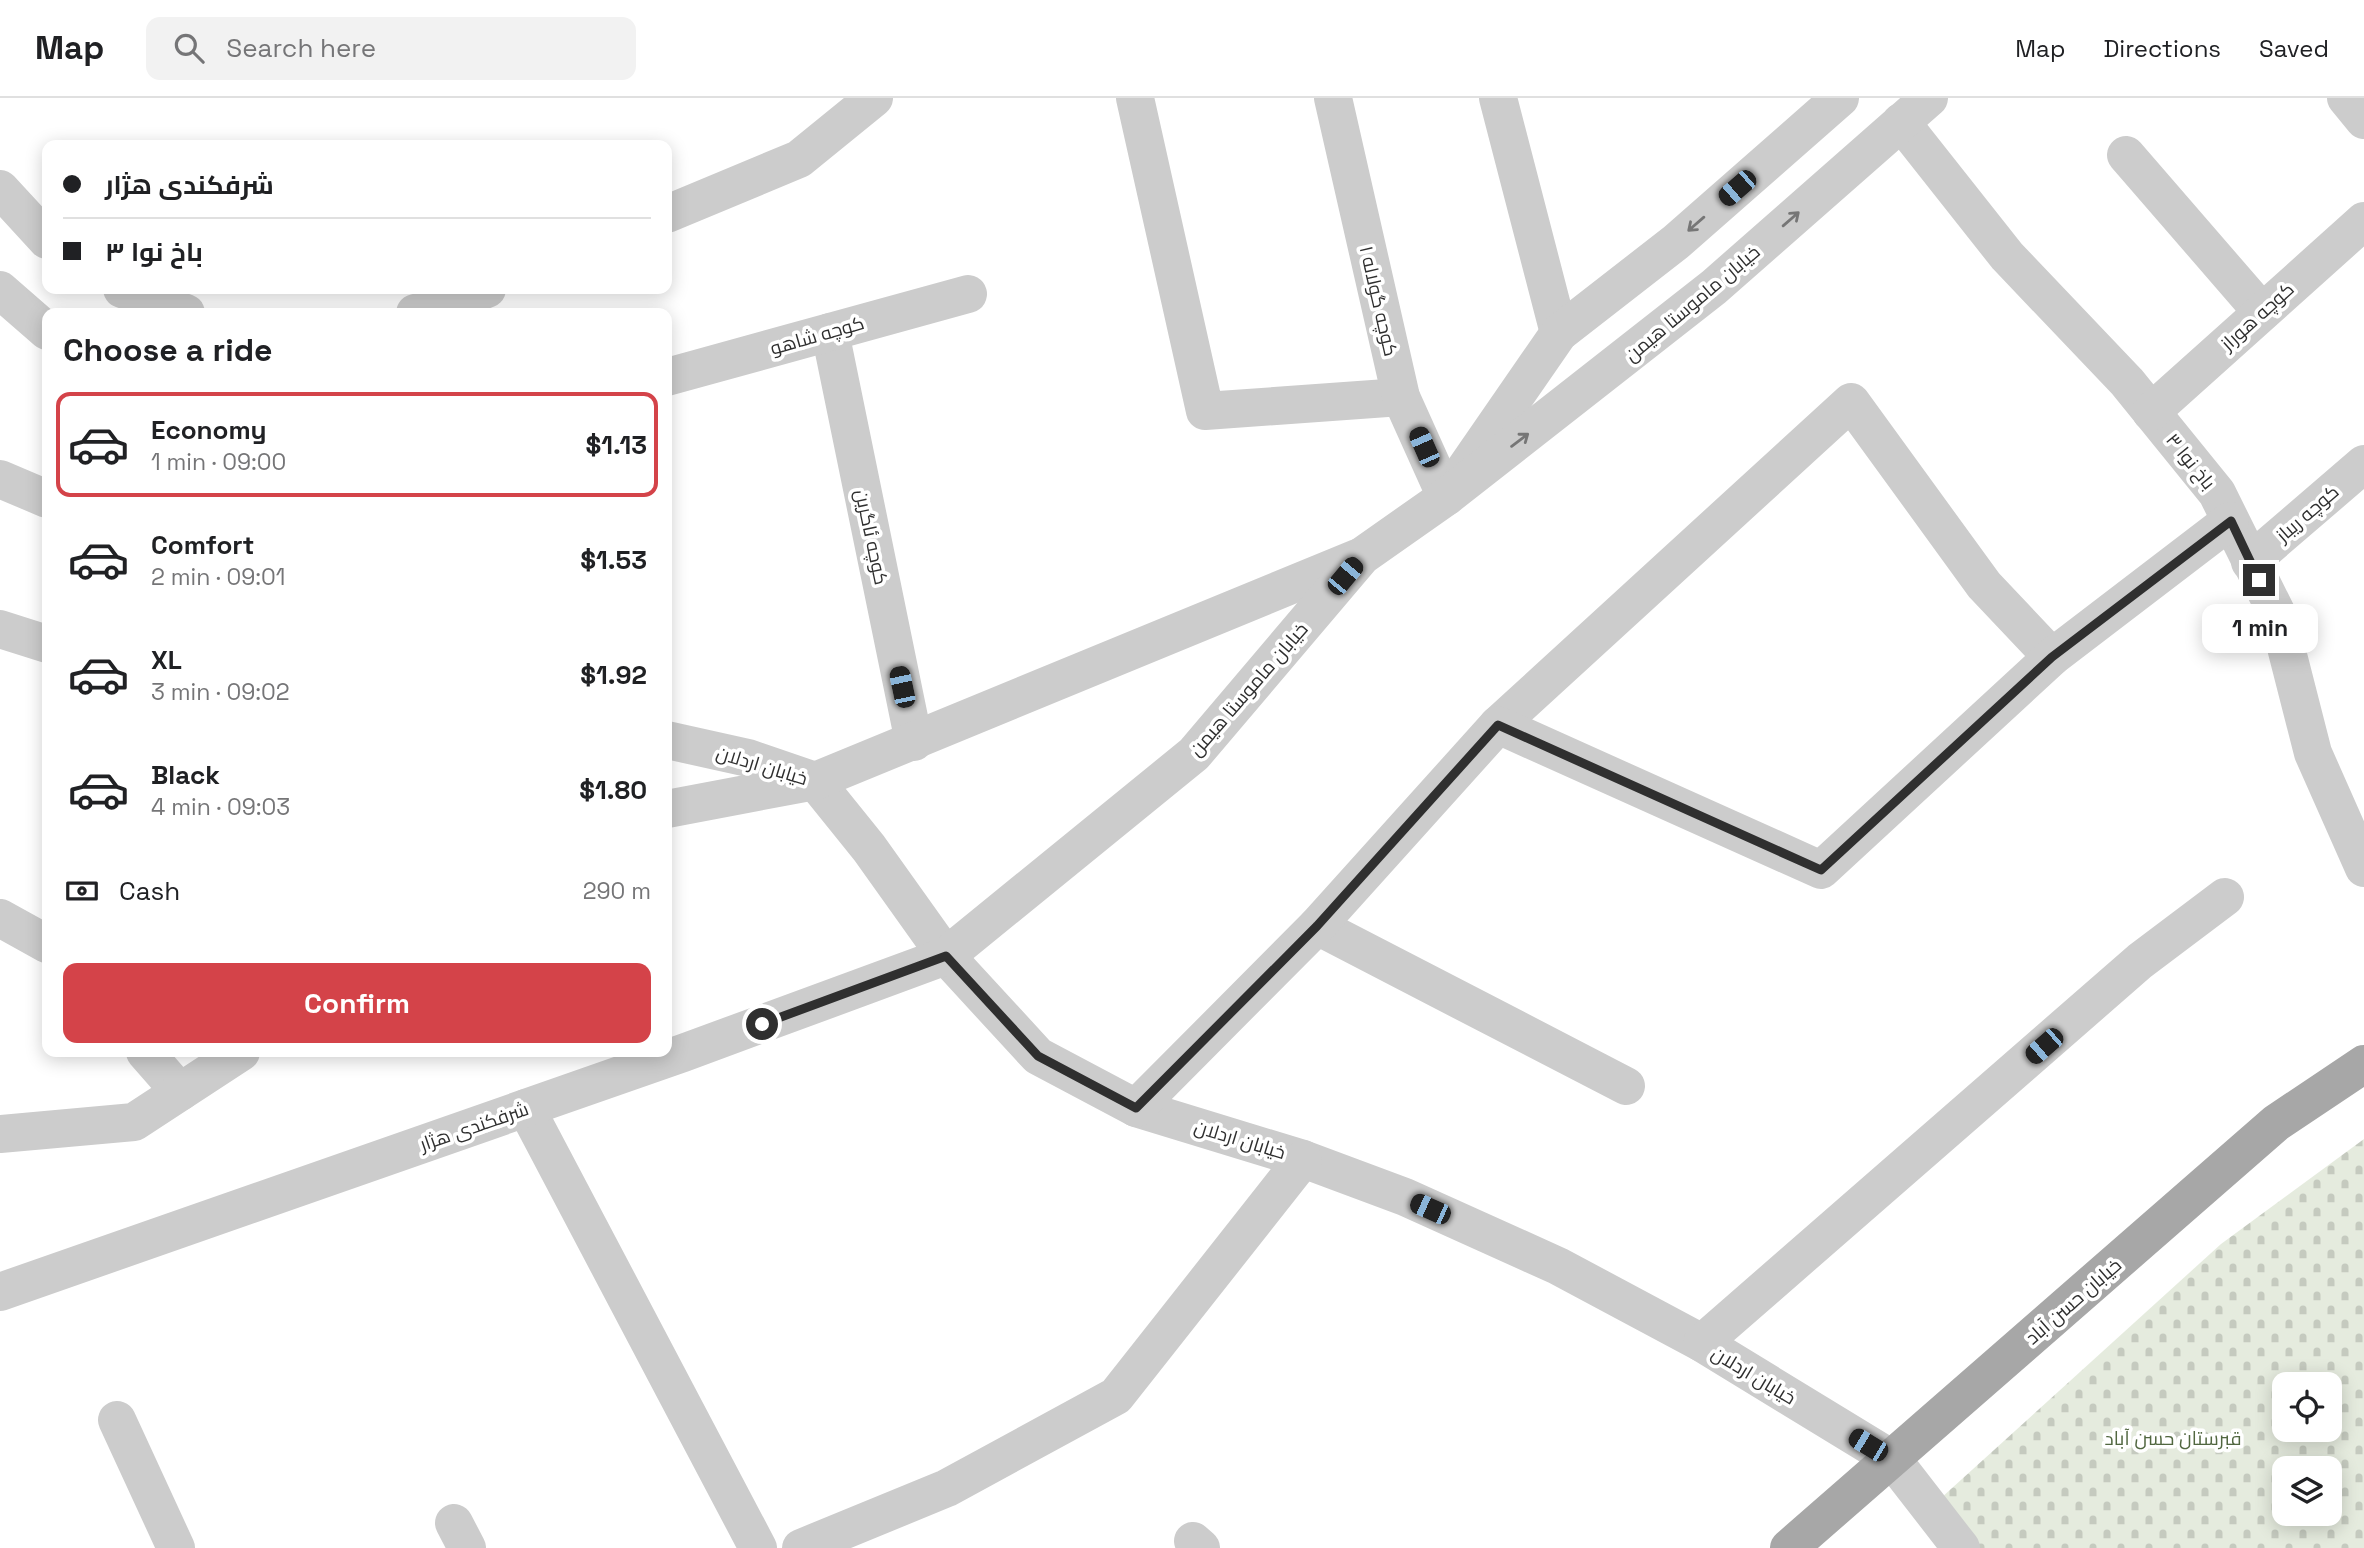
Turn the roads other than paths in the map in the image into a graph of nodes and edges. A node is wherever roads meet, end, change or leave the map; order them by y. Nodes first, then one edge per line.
1 (874, 98) edge
2 (1135, 98) edge
3 (1333, 98) edge
4 (1498, 98) edge
5 (1840, 98) edge
6 (2346, 98) edge
7 (1915, 110) edge
8 (2364, 120) edge
9 (2126, 155) dead end
10 (0, 189) edge
11 (672, 212) edge
12 (2364, 221) edge
13 (42, 235) edge
14 (0, 290) edge
15 (968, 293) dead end
16 (135, 294) edge
17 (475, 294) edge
18 (173, 308) edge
19 (443, 308) edge
20 (2262, 312) junction
21 (42, 327) edge
22 (830, 332) junction
23 (1559, 334) junction
24 (672, 376) edge
25 (1401, 397) junction
26 (2151, 412) junction
27 (2364, 464) edge
28 (0, 480) edge
29 (42, 497) edge
30 (1446, 497) junction
31 (2231, 521) junction
32 (1362, 556) junction
33 (2250, 562) junction
34 (0, 629) edge
35 (42, 642) edge
36 (2052, 657) junction
37 (1498, 725) junction
38 (672, 741) edge
39 (914, 741) junction
40 (815, 781) junction
41 (672, 809) edge
42 (2364, 868) edge
43 (2225, 897) dead end
44 (0, 918) edge
45 (1317, 926) junction
46 (42, 941) edge
47 (946, 956) junction
48 (672, 1055) edge
49 (149, 1057) edge
50 (233, 1057) edge
51 (667, 1057) edge
52 (2364, 1064) edge
53 (1626, 1086) dead end
54 (180, 1092) junction
55 (526, 1108) junction
56 (1136, 1108) junction
57 (0, 1135) edge
58 (1303, 1159) junction
59 (0, 1292) edge
60 (1702, 1343) junction
61 (117, 1420) dead end
62 (1892, 1459) junction
63 (176, 1548) edge
64 (758, 1548) edge
65 (801, 1548) edge
66 (1789, 1548) edge
67 (1961, 1548) edge

1 - 11 street
2 - 25 street
3 - 25 street, کوچه گولاله ۱
4 - 23 street
5 -> 23 street, خیابان ماموستا هیمن
6 - 8 street
7 - 26 street, باخ نوا ۳
30 -> 7 street, خیابان ماموستا هیمن
9 - 20 street
10 - 13 street
12 - 20 street, کوچه هوراز
14 - 21 street
15 - 22 street, کوچه شاهو
16 - 18 street
17 - 19 street
20 - 26 street, کوچه هوراز
22 - 24 street, کوچه شاهو
22 - 39 street, کوچه ئاگرین
23 - 30 street, خیابان ماموستا هیمن
25 - 30 street, کوچه گولاله ۱
26 - 31 street, باخ نوا ۳
27 - 33 street, کوچه ریباز
28 - 29 street
30 - 32 street, خیابان ماموستا هیمن
31 - 33 street, باخ نوا ۳
31 - 36 street
32 - 39 street
32 - 47 street, خیابان ماموستا هیمن
33 - 42 street, باخ نوا ۳
34 - 35 street
36 - 37 street
36 - 37 street
37 - 45 street
38 - 40 street, خیابان اردلان
39 - 40 street
40 - 41 street
40 - 47 street, خیابان اردلان
43 - 60 street
44 - 46 street
45 - 53 street
45 - 56 street
47 - 48 street, شرفکندی هژار
47 - 56 street, خیابان اردلان
49 - 54 street
50 - 54 street
51 - 55 street, شرفکندی هژار
52 - 62 main road, خیابان حسن آباد
54 - 57 street
55 - 59 street, شرفکندی هژار
55 - 64 street
56 - 58 street, خیابان اردلان
58 - 60 street, خیابان اردلان
58 - 65 street
60 - 62 street, خیابان اردلان
61 - 63 street
62 - 66 main road, خیابان حسن آباد
62 - 67 street

